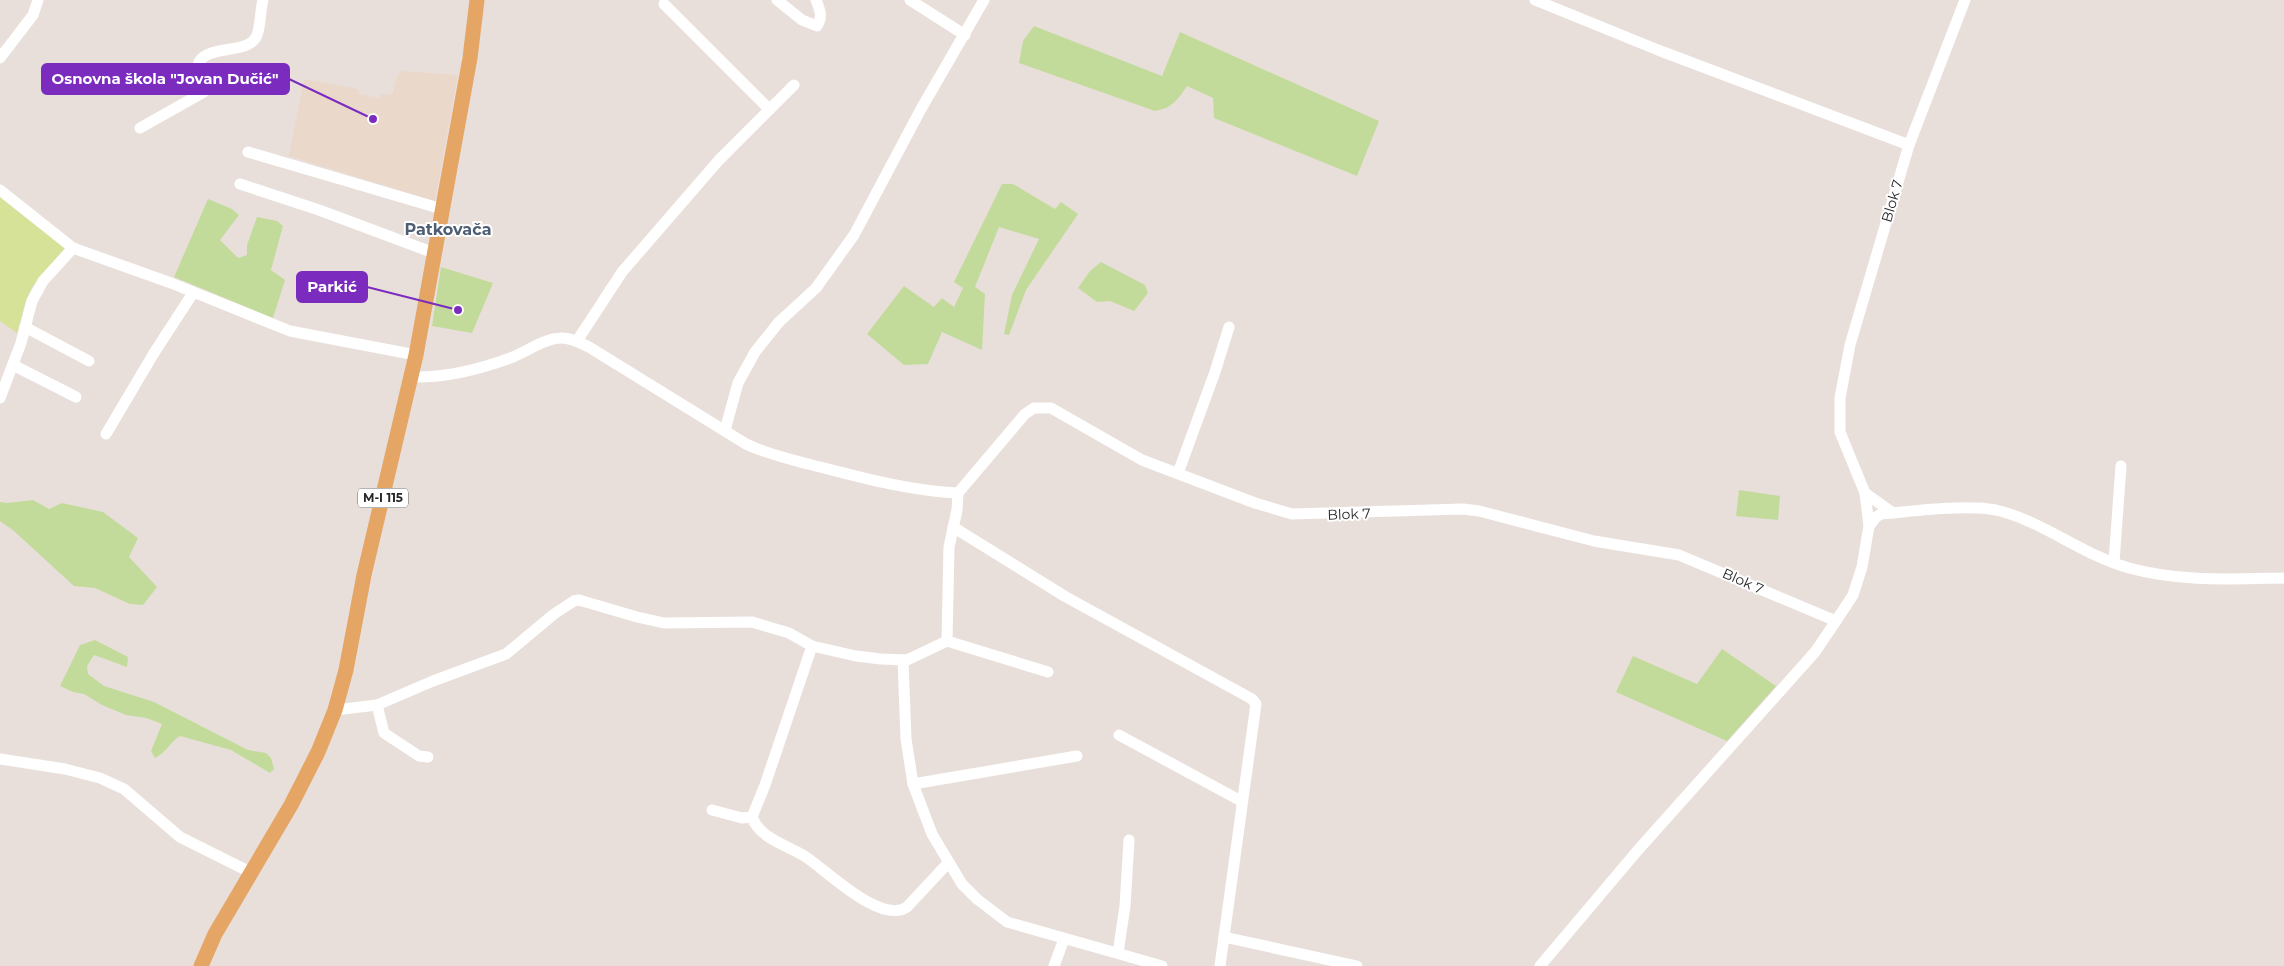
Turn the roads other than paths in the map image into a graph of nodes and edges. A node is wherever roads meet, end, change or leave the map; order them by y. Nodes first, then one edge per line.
1 (38, 0) edge
2 (264, 0) edge
3 (477, 0) edge
4 (777, 0) edge
5 (816, 0) edge
6 (910, 0) edge
7 (984, 0) edge
8 (1535, 0) edge
9 (1965, 0) edge
10 (664, 4) dead end
11 (966, 35) junction
12 (0, 58) edge
13 (794, 85) dead end
14 (769, 109) junction
15 (140, 128) dead end
16 (1909, 145) junction
17 (248, 152) dead end
18 (240, 184) dead end
19 (0, 190) edge
20 (442, 209) junction
21 (73, 248) junction
22 (434, 253) junction
23 (193, 293) junction
24 (25, 327) junction
25 (1229, 327) dead end
26 (576, 341) junction
27 (416, 355) junction
28 (89, 361) dead end
29 (13, 365) junction
30 (412, 377) junction
31 (76, 397) dead end
32 (0, 398) edge
33 (724, 430) junction
34 (106, 434) dead end
35 (2121, 466) dead end
36 (1178, 474) junction
37 (958, 493) junction
38 (1865, 493) junction
39 (1893, 513) junction
40 (1869, 526) junction
41 (953, 527) junction
42 (2114, 562) junction
43 (2284, 578) edge
44 (1836, 621) junction
45 (947, 641) junction
46 (812, 646) junction
47 (903, 660) junction
48 (1048, 672) dead end
49 (378, 705) junction
50 (334, 710) junction
51 (1119, 735) dead end
52 (1077, 756) dead end
53 (428, 757) dead end
54 (0, 758) edge
55 (913, 784) junction
56 (1241, 801) junction
57 (712, 810) dead end
58 (752, 817) junction
59 (1129, 840) dead end
60 (948, 863) junction
61 (250, 872) junction
62 (1224, 938) junction
63 (1064, 939) junction
64 (1118, 953) junction
65 (1141, 963) edge
66 (201, 966) edge
67 (1054, 966) edge
68 (1162, 966) edge
69 (1220, 966) edge
70 (1358, 966) edge
71 (1540, 966) edge

1 - 12 street
2 - 15 street
3 - 20 main road, M-I 115
4 - 5 street
6 - 11 street
7 - 11 street
8 - 16 street
9 - 16 street, Blok 7
10 - 14 street
11 - 33 street
13 - 14 street
14 - 26 street
16 - 38 street, Blok 7
17 - 20 street
18 - 22 street
19 - 21 street
20 - 22 main road, M-I 115
21 - 23 street
21 - 24 street
22 - 27 main road, M-I 115
23 - 27 street
23 - 34 street
24 - 28 street
24 - 29 street
25 - 36 street
26 - 30 street
26 - 33 street
27 - 30 main road, M-I 115
29 - 31 street
29 - 32 street
30 - 50 main road, M-I 115
33 - 37 street
35 - 42 street
36 - 37 street, Blok 7
36 - 44 street, Blok 7
37 - 41 street
38 - 39 street
38 - 40 street, Blok 7
39 - 40 street
39 - 42 street
40 - 44 street, Blok 7
41 - 45 street
41 - 56 street
42 - 43 street
44 - 71 street
45 - 47 street
45 - 48 street
46 - 47 street
46 - 49 street
46 - 58 street
47 - 55 street
49 - 50 street
49 - 53 street
50 - 61 main road, M-I 115
51 - 56 street
52 - 55 street
54 - 61 street
55 - 60 street
56 - 62 street
57 - 58 street
58 - 60 street
59 - 64 street
60 - 63 street
61 - 66 main road, M-I 115
62 - 69 street
62 - 70 street
63 - 64 street
63 - 67 street
64 - 65 street
65 - 68 street

